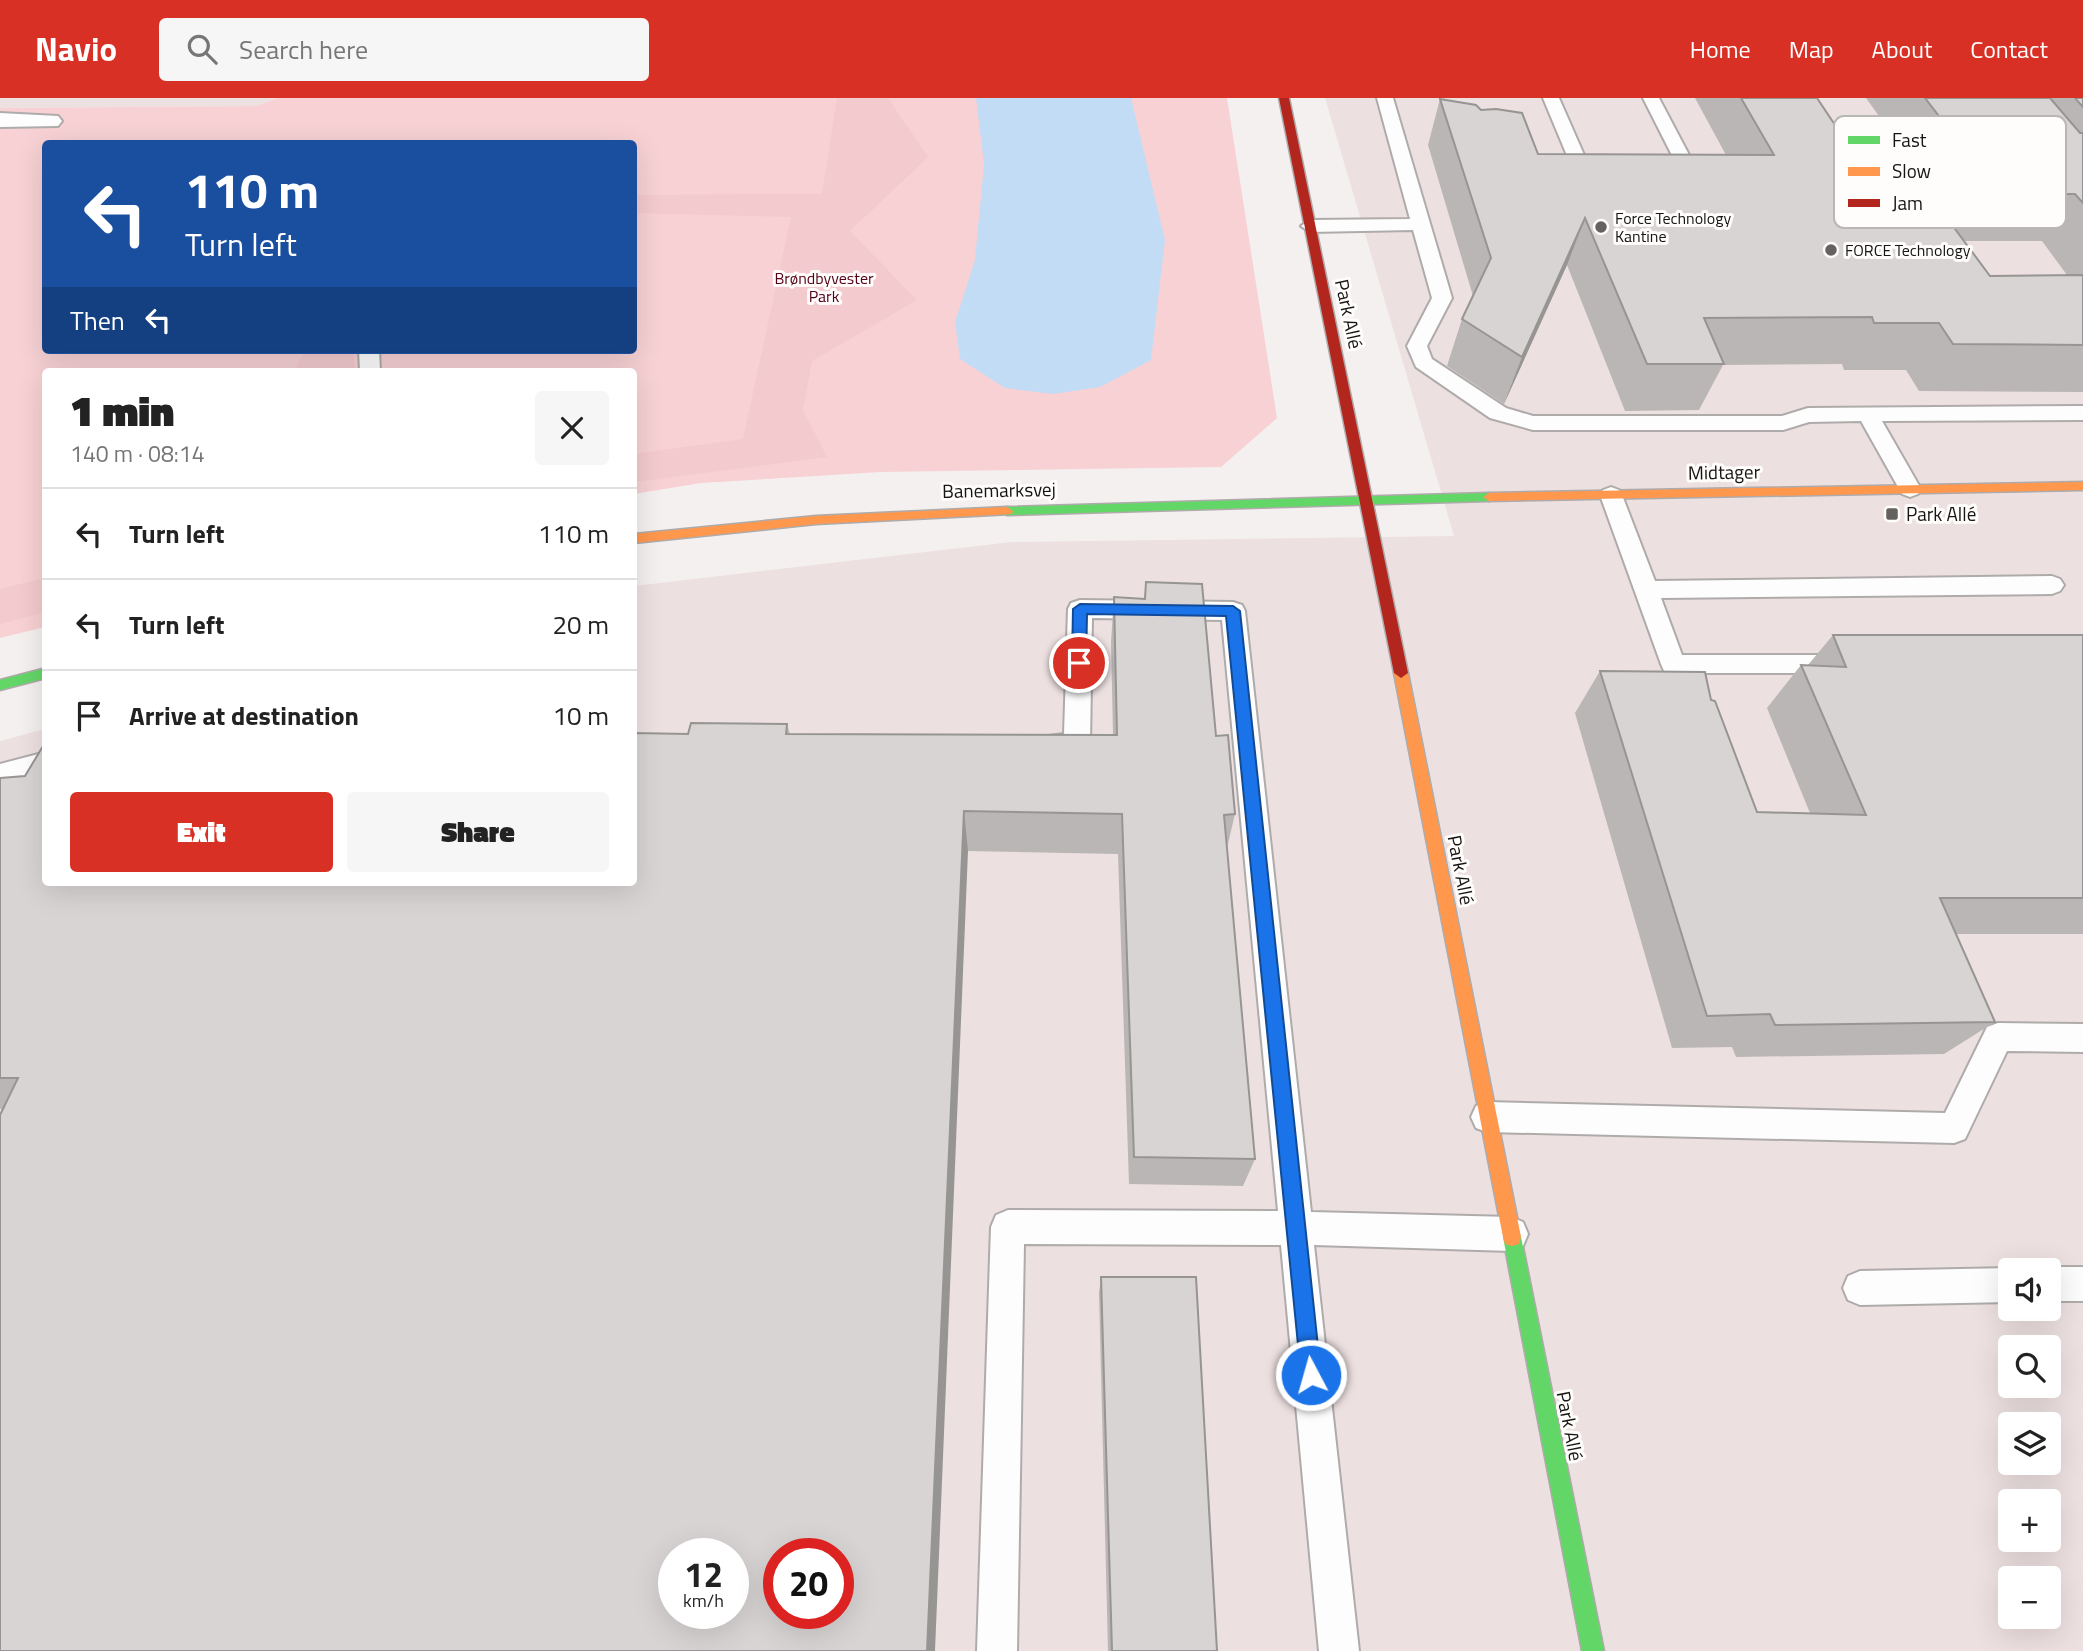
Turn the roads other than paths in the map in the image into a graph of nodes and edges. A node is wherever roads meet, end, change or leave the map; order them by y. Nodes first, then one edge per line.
1 (1284, 98) edge
2 (1385, 98) edge
3 (1551, 98) edge
4 (1651, 98) edge
5 (0, 120) edge
6 (50, 121) dead end
7 (1699, 190) edge
8 (1591, 191) edge
9 (1420, 225) junction
10 (1310, 226) junction
11 (2083, 413) edge
12 (1867, 414) junction
13 (2083, 486) edge
14 (1910, 489) junction
15 (1611, 495) junction
16 (1367, 499) junction
17 (637, 538) edge
18 (2052, 585) dead end
19 (1646, 590) junction
20 (1673, 664) junction
21 (1878, 664) edge
22 (42, 674) edge
23 (0, 685) edge
24 (1682, 689) edge
25 (1022, 744) edge
26 (42, 763) edge
27 (0, 775) edge
28 (2083, 1038) edge
29 (1487, 1116) junction
30 (1296, 1228) junction
31 (1511, 1234) junction
32 (2061, 1284) edge
33 (2083, 1284) edge
34 (1998, 1285) edge
35 (1860, 1288) dead end
36 (997, 1651) edge
37 (1339, 1651) edge
38 (1592, 1651) edge

1 - 10 street, Park Allé
2 - 9 lane
3 - 8 lane
4 - 7 lane
5 - 6 street
9 - 10 lane
9 - 12 lane
10 - 16 street, Park Allé
11 - 12 lane
12 - 14 lane
13 - 14 street, Midtager
14 - 15 street, Midtager
15 - 16 street, Midtager
15 - 19 lane
16 - 17 street, Banemarksvej
16 - 29 street, Park Allé
18 - 19 lane
19 - 20 lane
20 - 21 lane
20 - 24 lane
22 - 23 street
25 - 30 lane
26 - 27 lane
28 - 29 lane
29 - 31 street, Park Allé
30 - 31 lane
30 - 36 lane
30 - 37 lane
31 - 38 street, Park Allé
32 - 33 lane
34 - 35 lane

